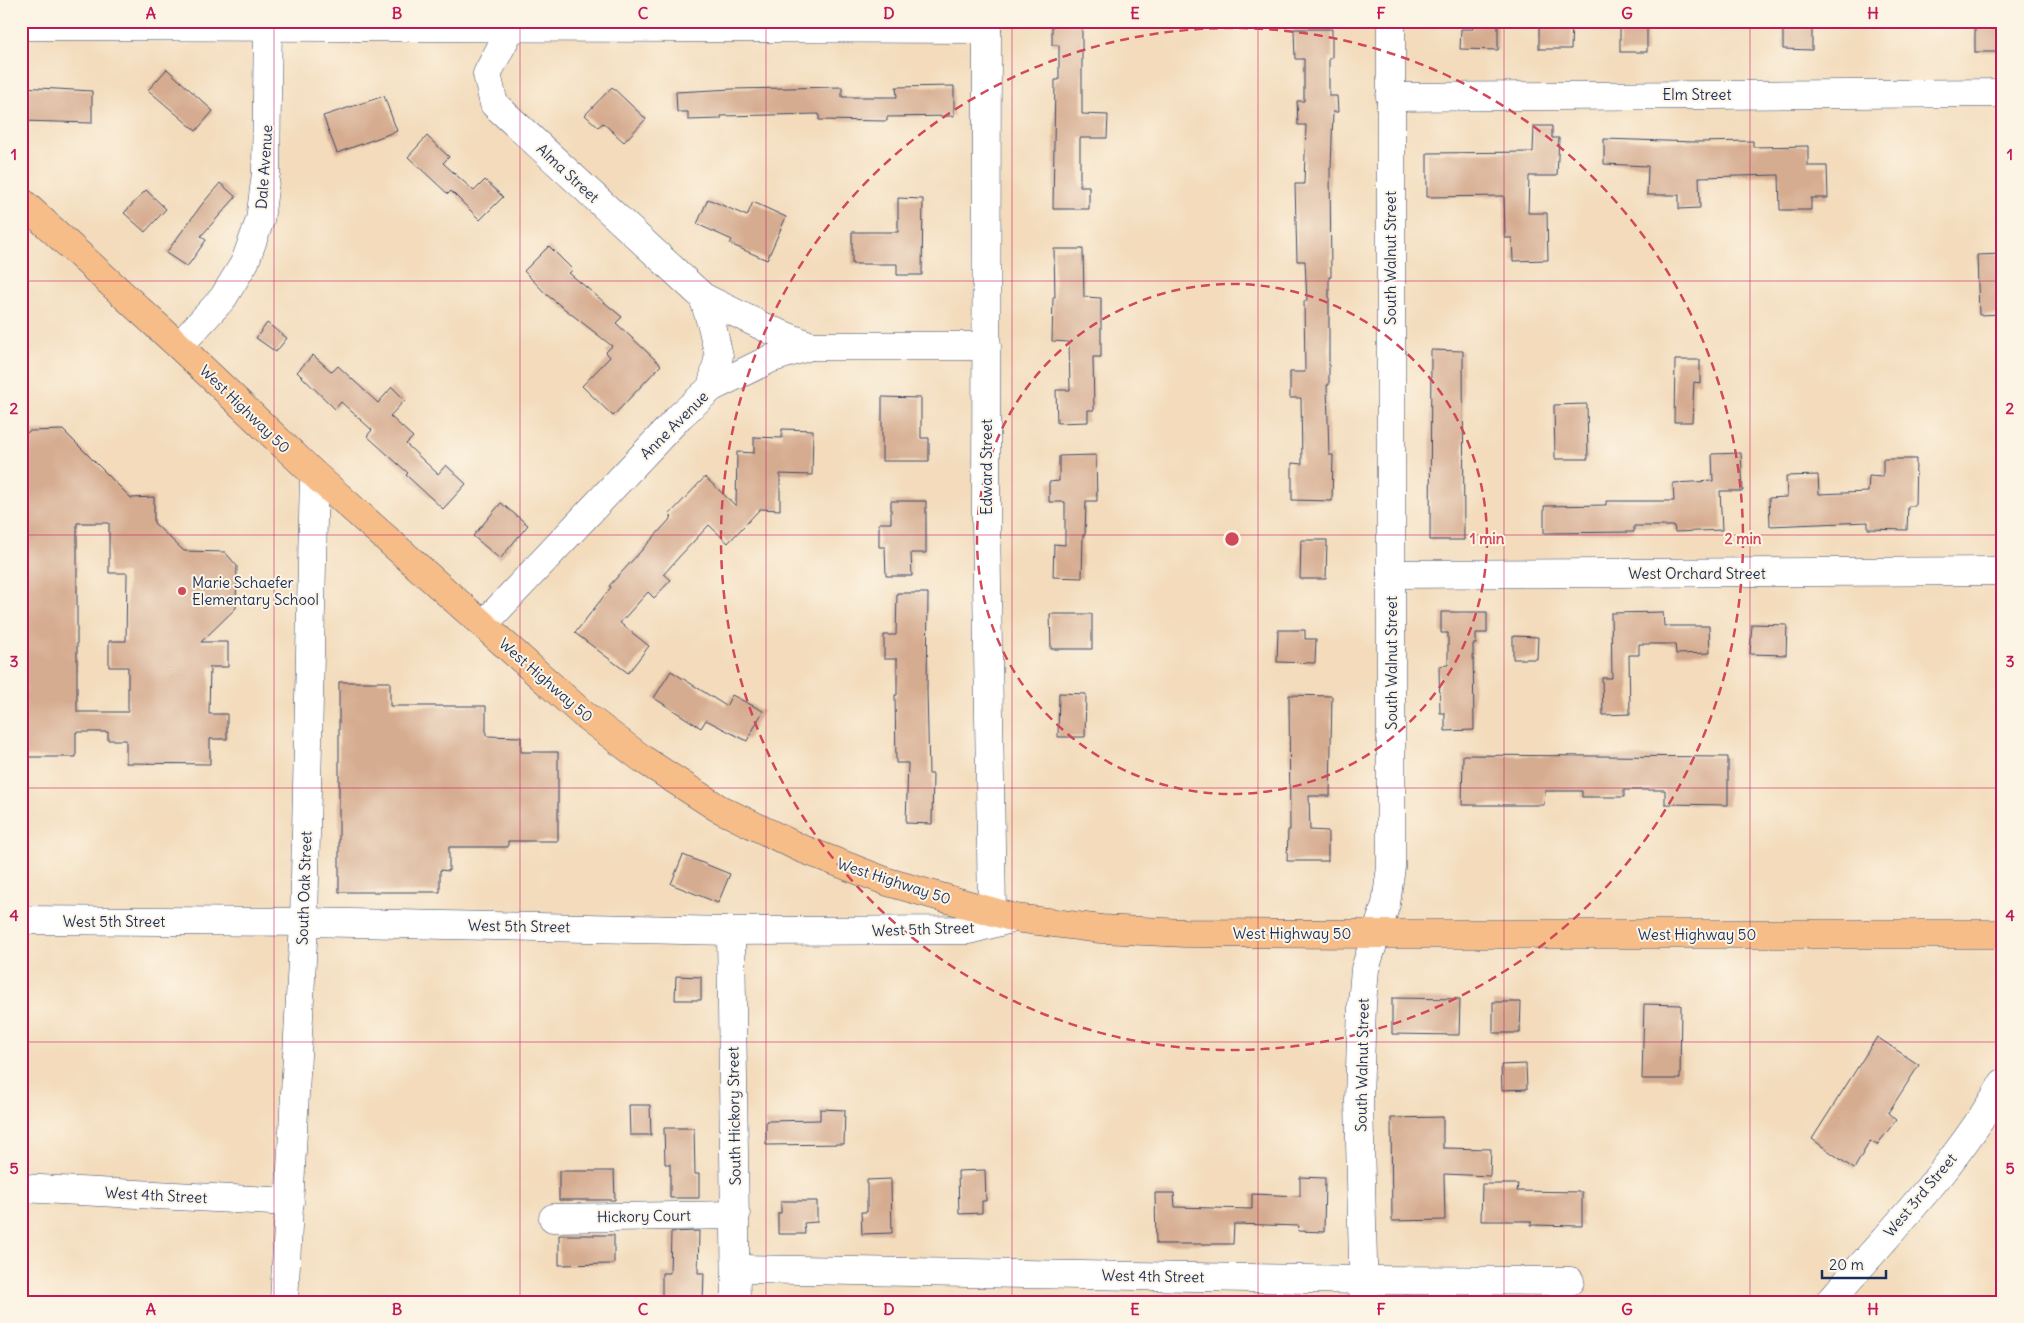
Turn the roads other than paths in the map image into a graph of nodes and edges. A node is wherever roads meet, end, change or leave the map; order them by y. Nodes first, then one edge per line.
1 (1391, 21) edge
2 (268, 24) edge
3 (987, 25) edge
4 (21, 26) edge
5 (511, 28) junction
6 (2003, 93) edge
7 (1390, 97) junction
8 (21, 201) edge
9 (703, 297) junction
10 (179, 346) junction
11 (811, 346) junction
12 (987, 346) junction
13 (711, 388) junction
14 (314, 474) junction
15 (2003, 572) edge
16 (1391, 574) junction
17 (483, 625) junction
18 (1004, 915) junction
19 (21, 920) edge
20 (304, 922) junction
21 (732, 931) junction
22 (1377, 934) junction
23 (2003, 934) edge
24 (2003, 1083) edge
25 (21, 1188) edge
26 (290, 1202) junction
27 (736, 1215) junction
28 (553, 1218) dead end
29 (736, 1269) junction
30 (1570, 1281) dead end
31 (1363, 1291) edge
32 (284, 1302) edge
33 (736, 1302) edge
34 (1829, 1302) edge

1 - 7 street, South Walnut Street
2 - 4 street
2 - 5 street
2 - 10 street, Dale Avenue
3 - 5 street
3 - 12 street, Edward Street
5 - 9 street, Alma Street
6 - 7 street, Elm Street
7 - 16 street, South Walnut Street
8 - 10 main road, West Highway 50
9 - 11 street, Alma Street
9 - 13 street
10 - 14 main road, West Highway 50
11 - 12 street, Anne Avenue
11 - 13 street, Anne Avenue
12 - 18 street, Edward Street
13 - 17 street, Anne Avenue
14 - 17 main road, West Highway 50
14 - 20 street, South Oak Street
15 - 16 street, West Orchard Street
16 - 22 street, South Walnut Street
17 - 18 main road, West Highway 50
18 - 21 street, West 5th Street
18 - 22 main road, West Highway 50
19 - 20 street, West 5th Street
20 - 21 street, West 5th Street
20 - 26 street, South Oak Street
21 - 27 street, South Hickory Street
22 - 23 main road, West Highway 50
22 - 31 street, South Walnut Street
24 - 34 street, West 3rd Street
25 - 26 street, West 4th Street
26 - 32 street, South Oak Street
27 - 28 street, Hickory Court
27 - 29 street, South Hickory Street
29 - 31 street, West 4th Street
29 - 33 street, South Hickory Street
30 - 31 street, West 4th Street

